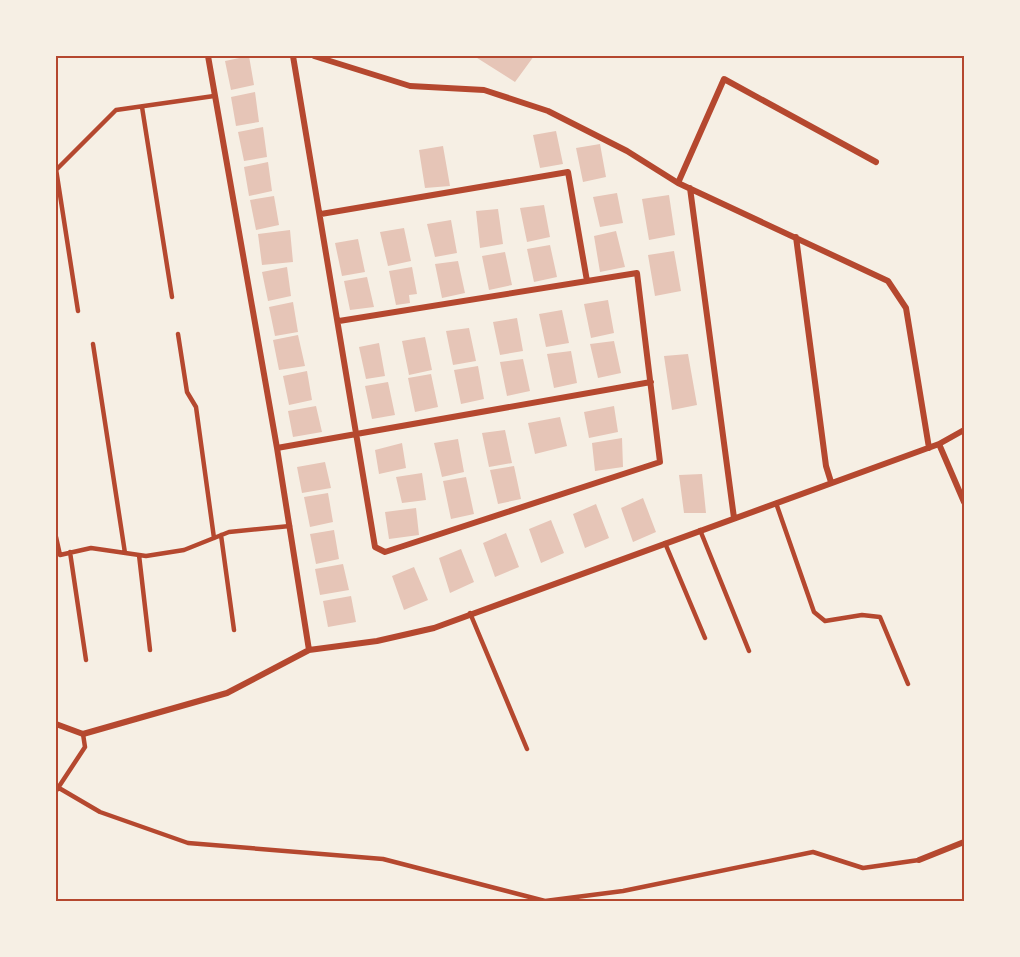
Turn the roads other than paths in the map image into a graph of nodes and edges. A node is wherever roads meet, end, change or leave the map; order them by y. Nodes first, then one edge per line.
1 (208, 56) edge
2 (293, 56) edge
3 (314, 56) edge
4 (214, 96) junction
5 (142, 106) junction
6 (876, 162) dead end
7 (56, 170) edge
8 (678, 183) junction
9 (690, 188) junction
10 (321, 214) junction
11 (796, 237) junction
12 (587, 281) junction
13 (172, 297) dead end
14 (78, 311) dead end
15 (339, 321) junction
16 (178, 334) dead end
17 (93, 344) dead end
18 (651, 382) junction
19 (964, 429) edge
20 (357, 432) junction
21 (939, 444) junction
22 (277, 448) junction
23 (928, 448) junction
24 (831, 482) junction
25 (964, 502) edge
26 (776, 503) junction
27 (734, 518) junction
28 (290, 526) junction
29 (700, 530) junction
30 (221, 535) junction
31 (56, 537) edge
32 (214, 538) junction
33 (665, 543) junction
34 (70, 552) junction
35 (125, 553) junction
36 (139, 555) junction
37 (471, 613) junction
38 (234, 630) dead end
39 (705, 638) dead end
40 (150, 650) dead end
41 (309, 650) junction
42 (749, 651) dead end
43 (86, 660) dead end
44 (908, 684) dead end
45 (56, 724) edge
46 (83, 734) junction
47 (527, 749) dead end
48 (57, 789) edge
49 (964, 842) edge
50 (919, 860) joint

1 - 4 street
2 - 10 street
3 - 8 street
4 - 5 lane
4 - 22 street
5 - 7 lane
5 - 13 lane
6 - 8 street
7 - 14 lane
8 - 9 street
9 - 11 street
9 - 27 street
10 - 12 street
10 - 15 street
11 - 23 street
11 - 24 street
12 - 15 street
12 - 18 street
15 - 20 street
16 - 32 lane
17 - 35 lane
18 - 20 street
18 - 20 street
19 - 21 street
20 - 22 street
21 - 23 street
21 - 25 street
22 - 28 street
23 - 24 street
24 - 26 street
26 - 27 street
26 - 44 lane
27 - 29 street
28 - 30 lane
28 - 41 street
29 - 33 street
29 - 42 lane
30 - 32 lane
30 - 38 lane
31 - 34 lane
32 - 36 lane
33 - 37 street
33 - 39 lane
34 - 35 lane
34 - 43 lane
35 - 36 lane
36 - 40 lane
37 - 41 street
37 - 47 lane
41 - 46 street
45 - 46 street
46 - 48 lane
48 - 50 lane
49 - 50 street

